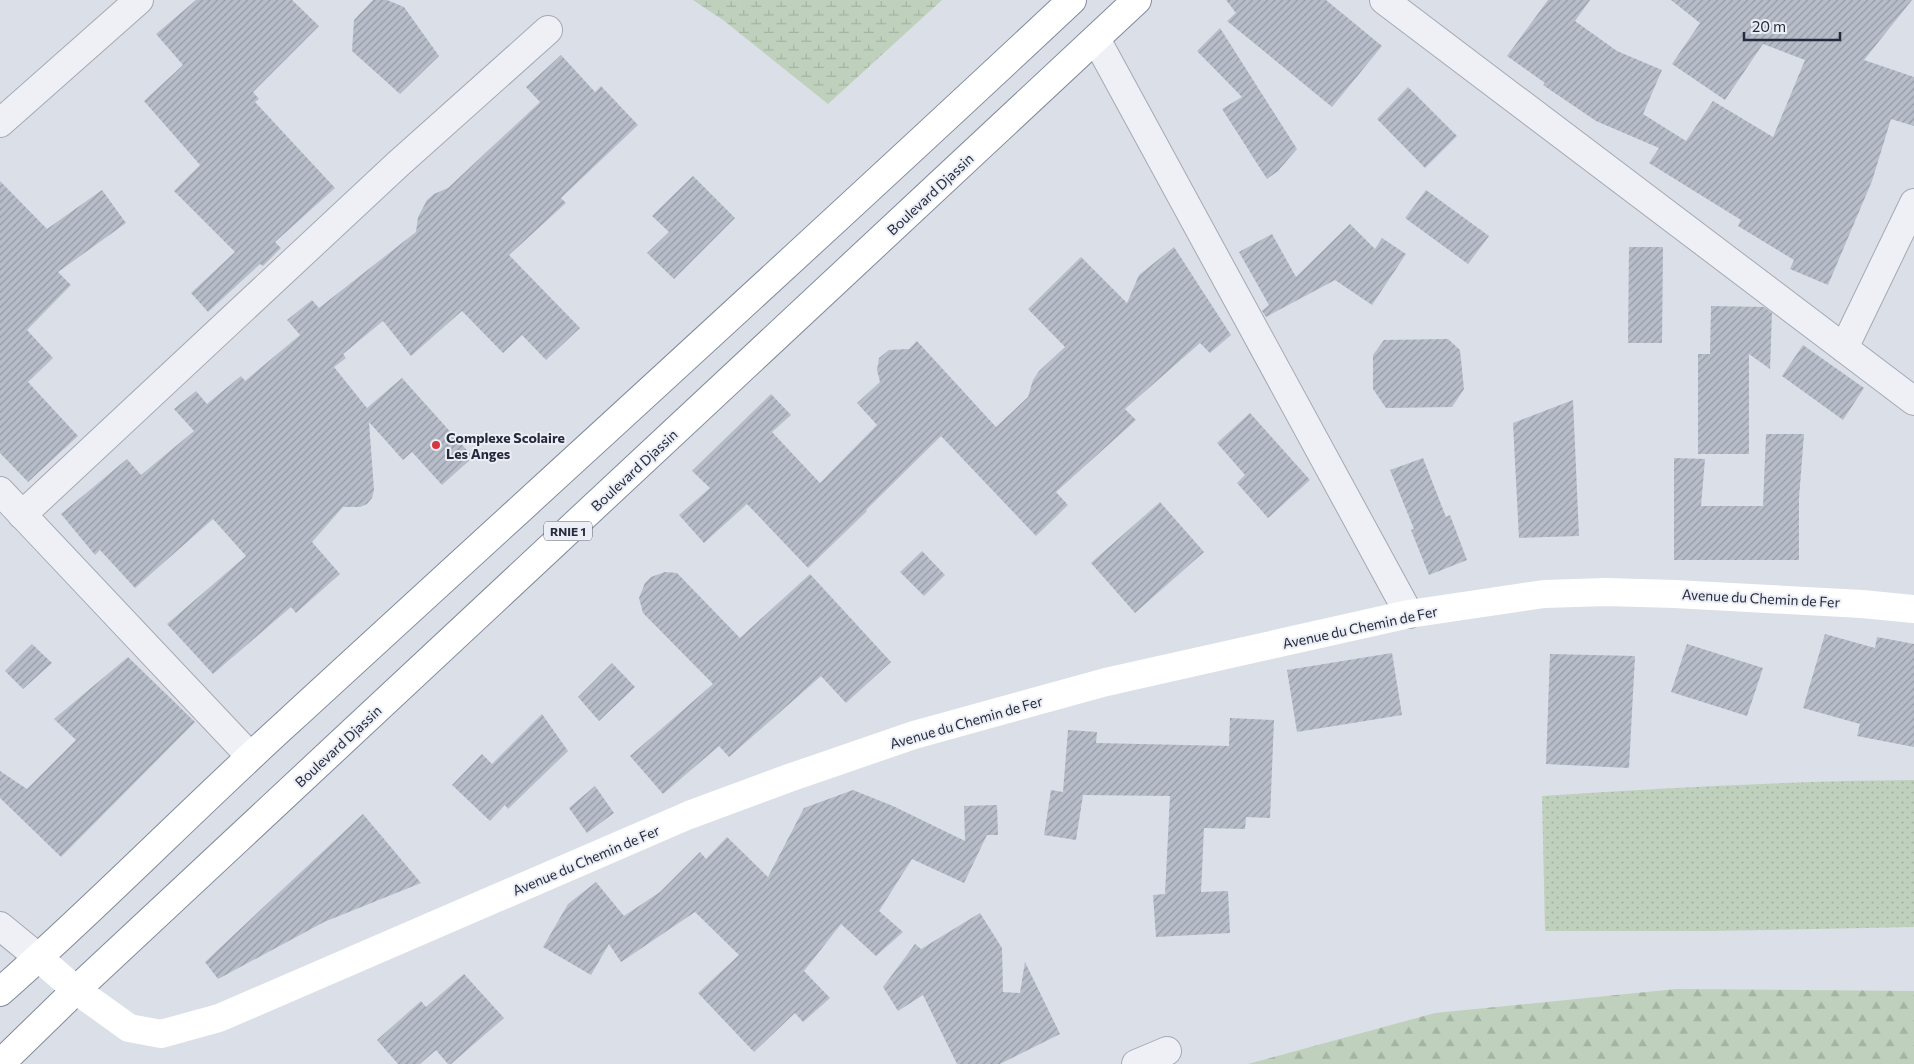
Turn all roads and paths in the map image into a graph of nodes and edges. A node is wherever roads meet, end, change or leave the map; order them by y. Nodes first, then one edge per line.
1 (139, 0) edge
2 (1072, 0) edge
3 (1137, 0) edge
4 (1384, 0) edge
5 (548, 30) dead end
6 (1096, 39) junction
7 (0, 123) edge
8 (1914, 203) edge
9 (1844, 348) junction
10 (1914, 401) edge
11 (0, 491) edge
12 (22, 515) junction
13 (1914, 609) edge
14 (1409, 614) junction
15 (250, 756) junction
16 (0, 926) edge
17 (39, 958) junction
18 (76, 990) junction
19 (0, 992) edge
20 (1167, 1050) dead end
21 (0, 1064) edge
22 (1136, 1064) edge

1 - 7 street
2 - 15 main road
3 - 6 main road, Boulevard Djassin / RNIE 1
4 - 9 street
5 - 12 street
6 - 14 street
6 - 18 main road, Boulevard Djassin / RNIE 1
8 - 9 street
9 - 10 street
11 - 12 street
12 - 15 street
13 - 14 main road, Avenue du Chemin de Fer
14 - 18 main road, Avenue du Chemin de Fer
15 - 17 main road
16 - 17 street
17 - 18 main road, Avenue du Chemin de Fer
17 - 19 main road
18 - 21 main road, Boulevard Djassin / RNIE 1
20 - 22 street

